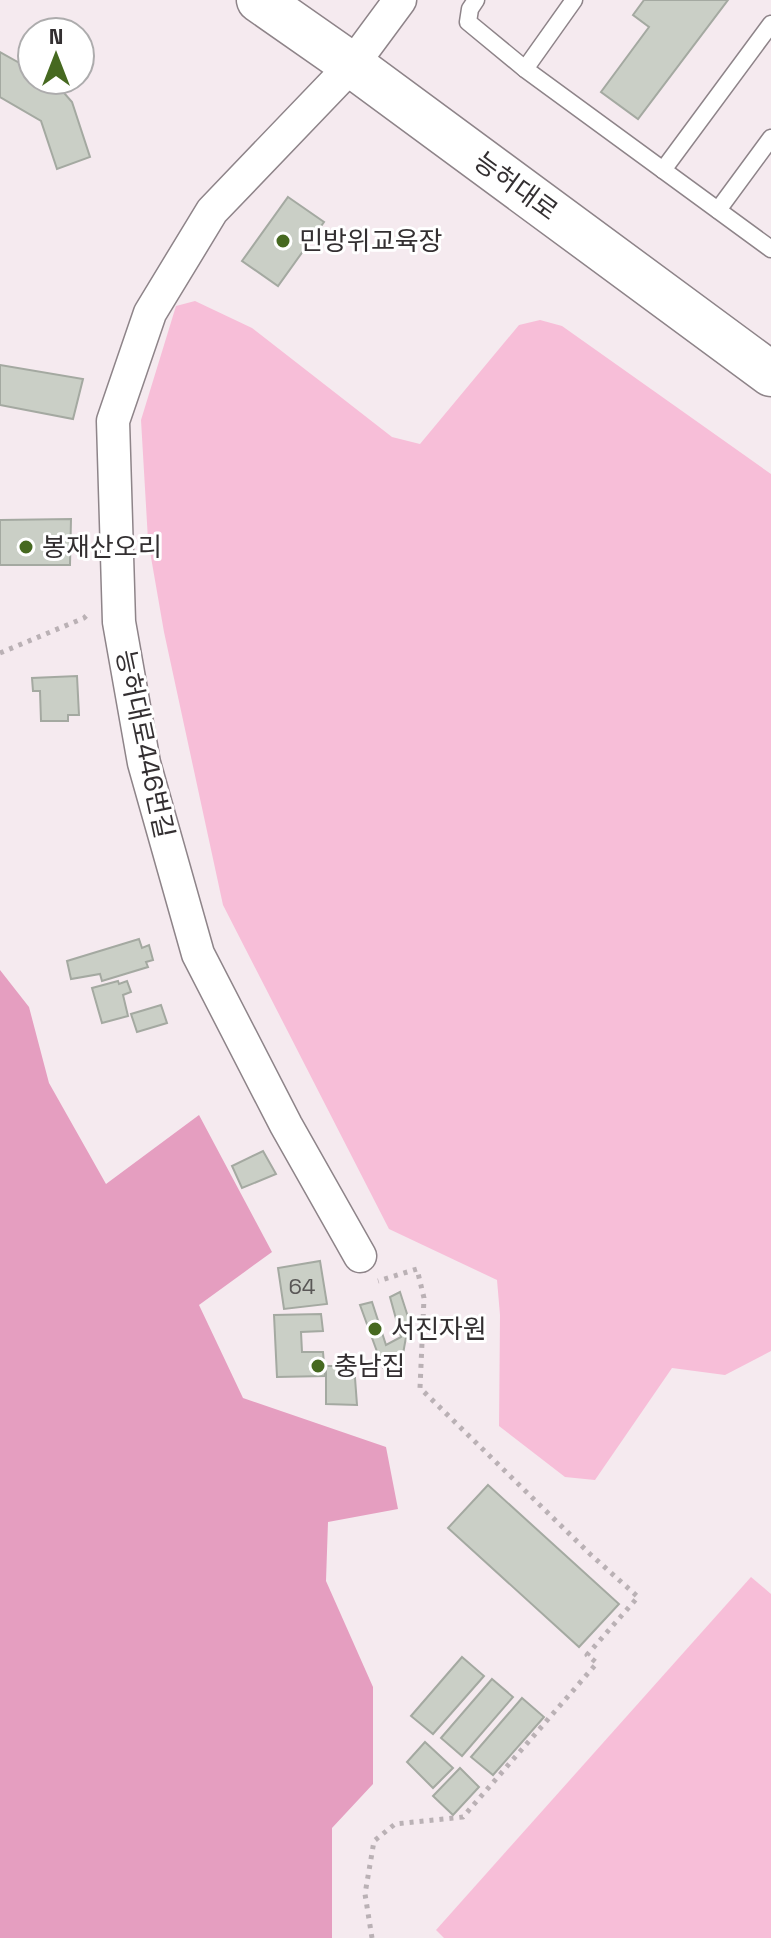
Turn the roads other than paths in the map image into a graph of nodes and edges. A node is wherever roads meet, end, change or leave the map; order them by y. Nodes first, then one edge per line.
1 (259, 0) edge
2 (400, 0) edge
3 (476, 0) edge
4 (574, 0) edge
5 (771, 24) edge
6 (352, 65) junction
7 (525, 69) junction
8 (771, 138) edge
9 (663, 170) junction
10 (718, 210) junction
11 (771, 249) edge
12 (771, 374) edge
13 (360, 1256) dead end

1 - 6 main road, 능허대로
2 - 6 street, 능허대로446번길
3 - 7 lane
4 - 7 lane
5 - 9 lane
6 - 12 main road, 능허대로
6 - 13 street, 능허대로446번길
7 - 9 lane
8 - 10 lane
9 - 10 lane
10 - 11 lane

